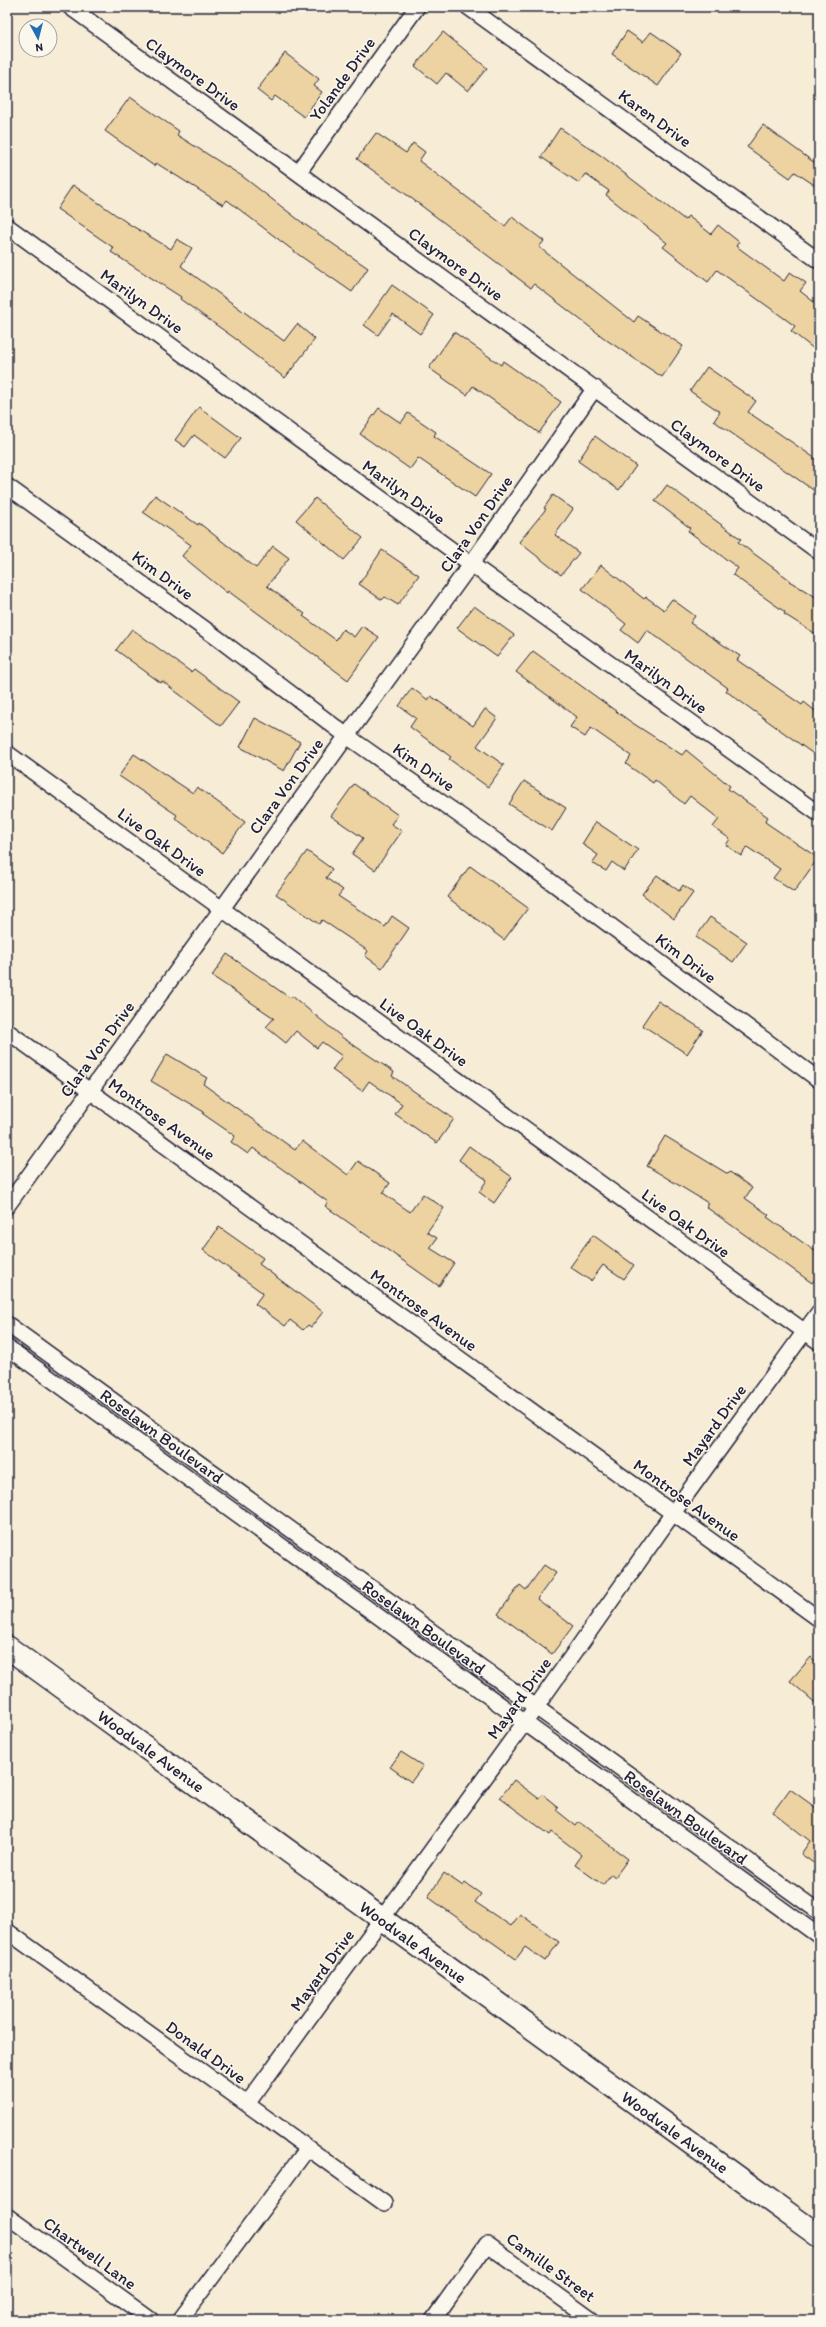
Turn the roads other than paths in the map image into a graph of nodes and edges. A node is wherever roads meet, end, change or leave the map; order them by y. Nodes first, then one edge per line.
1 (70, 7) edge
2 (418, 7) edge
3 (468, 7) edge
4 (298, 173) junction
5 (7, 226) edge
6 (819, 261) edge
7 (595, 388) junction
8 (7, 486) edge
9 (819, 552) edge
10 (471, 564) junction
11 (347, 736) junction
12 (7, 753) edge
13 (819, 814) edge
14 (221, 909) junction
15 (7, 1031) edge
16 (819, 1080) edge
17 (91, 1091) junction
18 (7, 1206) edge
19 (819, 1312) edge
20 (7, 1324) edge
21 (805, 1332) junction
22 (819, 1342) edge
23 (7, 1347) edge
24 (110, 1398) junction
25 (99, 1414) junction
26 (244, 1495) junction
27 (233, 1511) junction
28 (673, 1513) junction
29 (385, 1597) junction
30 (373, 1613) junction
31 (819, 1619) edge
32 (7, 1647) edge
33 (536, 1707) junction
34 (524, 1724) junction
35 (706, 1831) junction
36 (695, 1847) junction
37 (819, 1912) edge
38 (382, 1920) junction
39 (7, 1931) edge
40 (819, 1936) edge
41 (247, 2104) junction
42 (308, 2148) junction
43 (384, 2203) dead end
44 (7, 2216) edge
45 (819, 2236) edge
46 (151, 2320) edge
47 (180, 2320) edge
48 (433, 2320) edge
49 (592, 2320) edge

1 - 4 street, Claymore Drive
2 - 4 street, Yolande Drive
3 - 6 street, Karen Drive
4 - 7 street, Claymore Drive
5 - 10 street, Marilyn Drive
7 - 9 street, Claymore Drive
7 - 10 street, Clara Von Drive
8 - 11 street, Kim Drive
10 - 11 street, Clara Von Drive
10 - 13 street, Marilyn Drive
11 - 14 street, Clara Von Drive
11 - 16 street, Kim Drive
12 - 14 street, Live Oak Drive
14 - 17 street, Clara Von Drive
14 - 21 street, Live Oak Drive
15 - 17 street, Montrose Avenue
17 - 18 street, Clara Von Drive
17 - 28 street, Montrose Avenue
19 - 21 street, Mayard Drive
20 - 24 street, Roselawn Boulevard
21 - 22 street, Live Oak Drive
21 - 28 street, Mayard Drive
23 - 25 street, Roselawn Boulevard
24 - 25 street
24 - 26 street, Roselawn Boulevard
25 - 27 street, Roselawn Boulevard
26 - 27 street
26 - 29 street, Roselawn Boulevard
27 - 30 street, Roselawn Boulevard
28 - 31 street, Montrose Avenue
28 - 33 street, Mayard Drive
29 - 30 street
29 - 33 street, Roselawn Boulevard
30 - 34 street, Roselawn Boulevard
32 - 38 street, Woodvale Avenue
33 - 34 street, Mayard Drive
33 - 35 street, Roselawn Boulevard
34 - 36 street, Roselawn Boulevard
34 - 38 street, Mayard Drive
35 - 36 street
35 - 37 street, Roselawn Boulevard
36 - 40 street, Roselawn Boulevard
38 - 41 street, Mayard Drive
38 - 45 street, Woodvale Avenue
39 - 41 street, Donald Drive
41 - 42 street, Donald Drive
42 - 43 street, Donald Drive
42 - 47 street
44 - 46 street, Chartwell Lane
48 - 49 street, Camille Street

